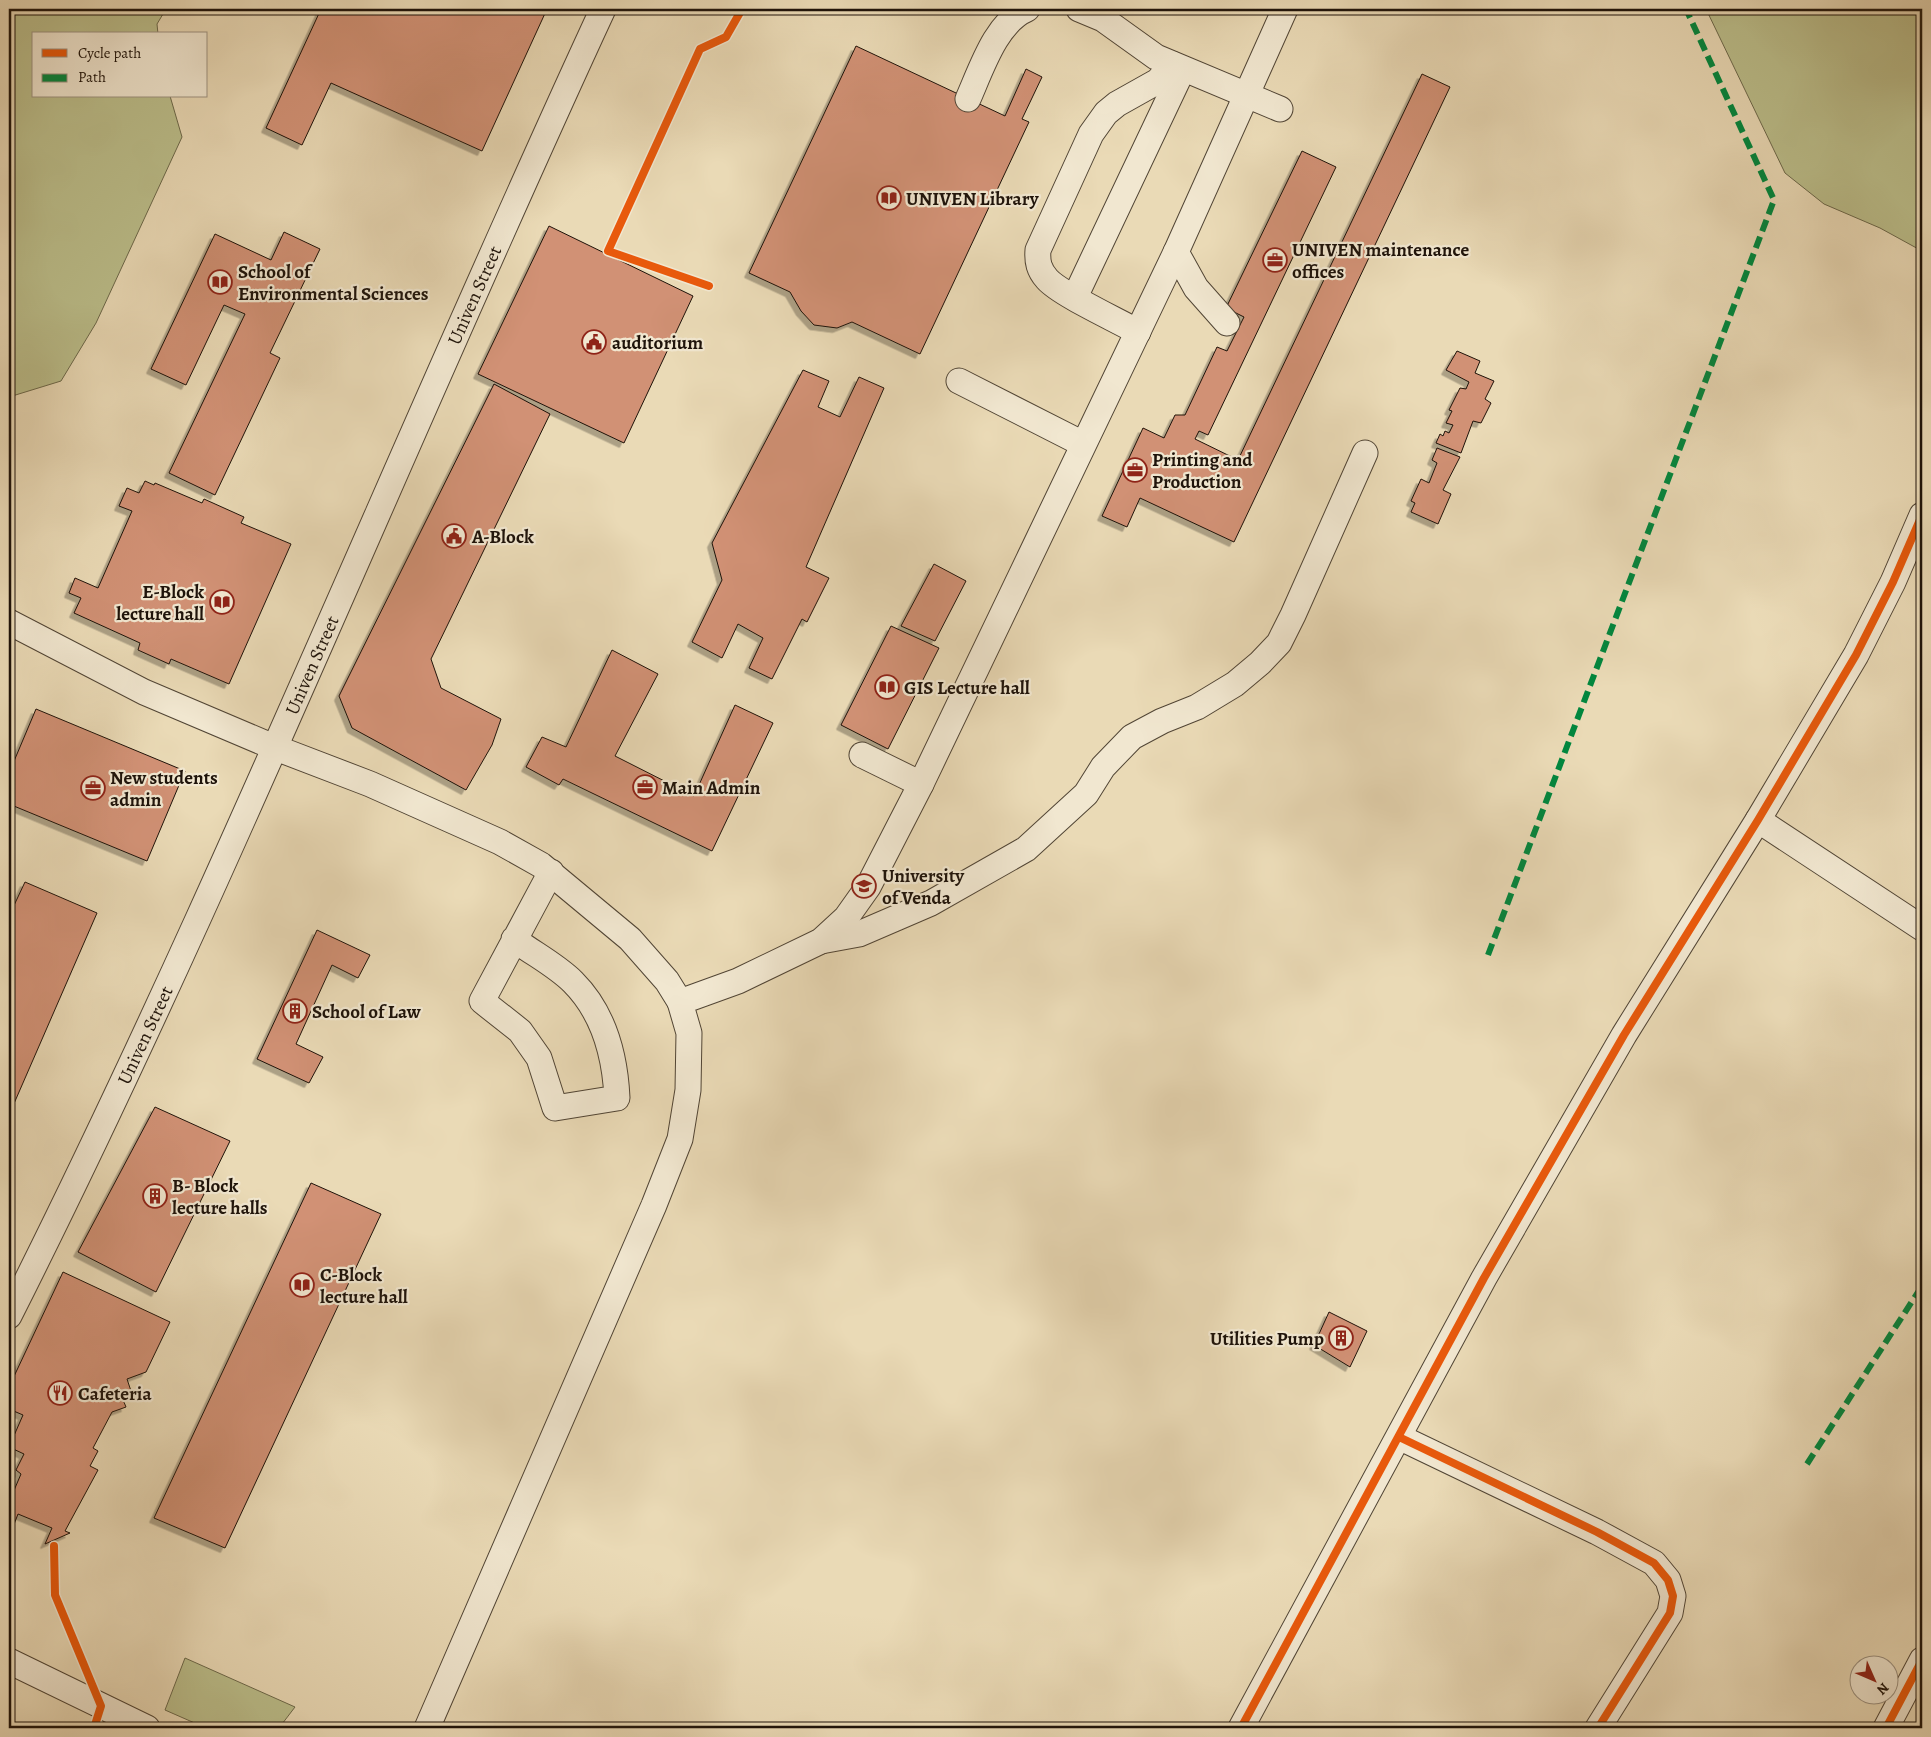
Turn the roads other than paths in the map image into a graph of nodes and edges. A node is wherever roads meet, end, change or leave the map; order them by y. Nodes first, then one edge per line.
1 (603, 9) edge
2 (1026, 9) edge
3 (1079, 9) edge
4 (1285, 9) edge
5 (1178, 66) junction
6 (1247, 94) junction
7 (968, 99) dead end
8 (1280, 109) dead end
9 (1176, 252) junction
10 (1075, 297) junction
11 (1227, 323) dead end
12 (1138, 332) junction
13 (959, 381) dead end
14 (1083, 444) junction
15 (1365, 453) dead end
16 (1922, 515) edge
17 (9, 622) edge
18 (276, 748) junction
19 (862, 755) dead end
20 (921, 784) junction
21 (1758, 820) junction
22 (550, 872) junction
23 (1922, 928) edge
24 (514, 938) junction
25 (821, 942) junction
26 (680, 1002) junction
27 (9, 1316) edge
28 (1399, 1437) junction
29 (1922, 1660) edge
30 (9, 1661) edge
31 (147, 1728) edge
32 (427, 1728) edge
33 (1241, 1728) edge
34 (1598, 1728) edge
35 (1886, 1728) edge

1 - 18 street, Univen Street
2 - 7 street
3 - 5 street
4 - 6 street
5 - 6 street
5 - 10 street
5 - 10 street
6 - 8 street
6 - 9 street
9 - 11 street
9 - 12 street
10 - 12 street
12 - 14 street
13 - 14 street
14 - 20 street
15 - 25 street
16 - 21 street
17 - 18 street
18 - 22 street
18 - 27 street, Univen Street
19 - 20 street
20 - 25 street
21 - 23 street
21 - 28 street
22 - 24 street
22 - 26 street
24 - 24 street
25 - 26 street
26 - 32 street
28 - 33 street
28 - 34 street
29 - 35 street
30 - 31 street

